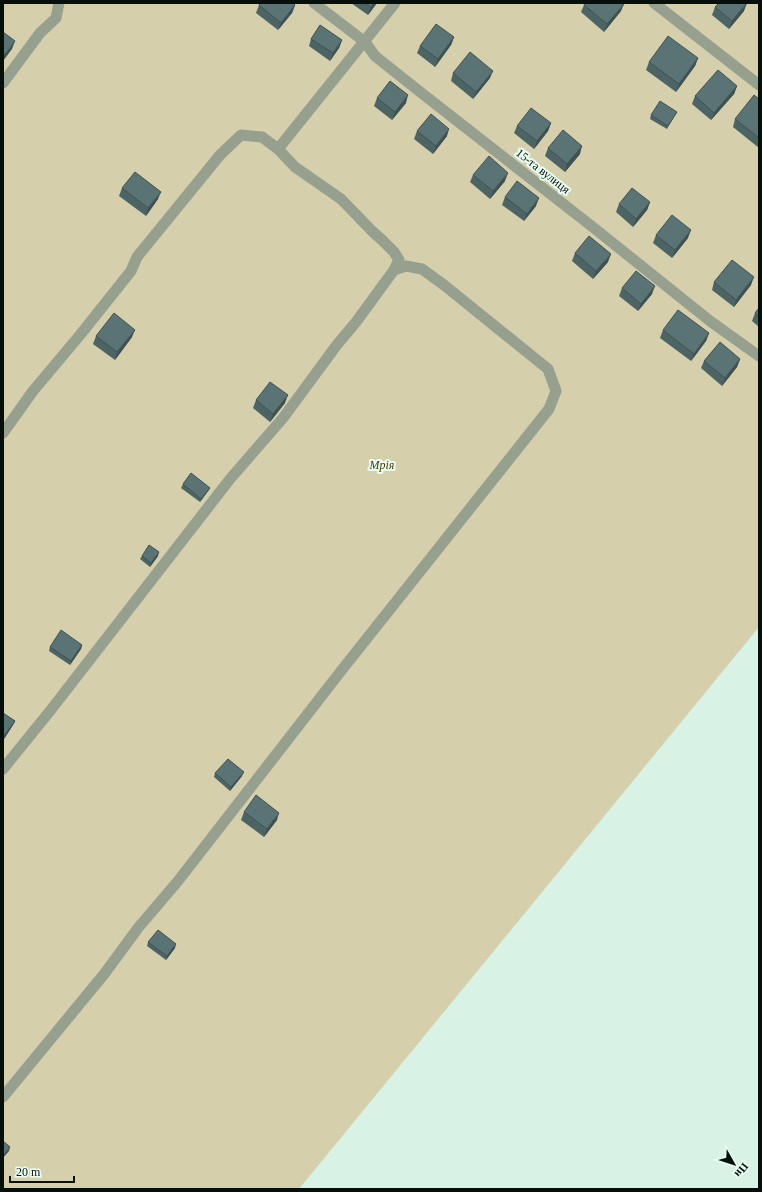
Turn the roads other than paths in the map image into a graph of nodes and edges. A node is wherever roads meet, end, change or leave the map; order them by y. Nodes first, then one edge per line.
1 (59, 3) edge
2 (314, 3) edge
3 (395, 3) edge
4 (654, 3) edge
5 (365, 42) junction
6 (3, 83) edge
7 (759, 85) edge
8 (278, 149) junction
9 (394, 270) junction
10 (759, 356) edge
11 (3, 433) edge
12 (3, 769) edge
13 (3, 1097) edge

1 - 6 street
2 - 5 street, 15-та вулиця
3 - 5 street
4 - 7 street
5 - 8 street
5 - 10 street, 15-та вулиця
8 - 9 street
8 - 11 street
9 - 12 street
9 - 13 street

